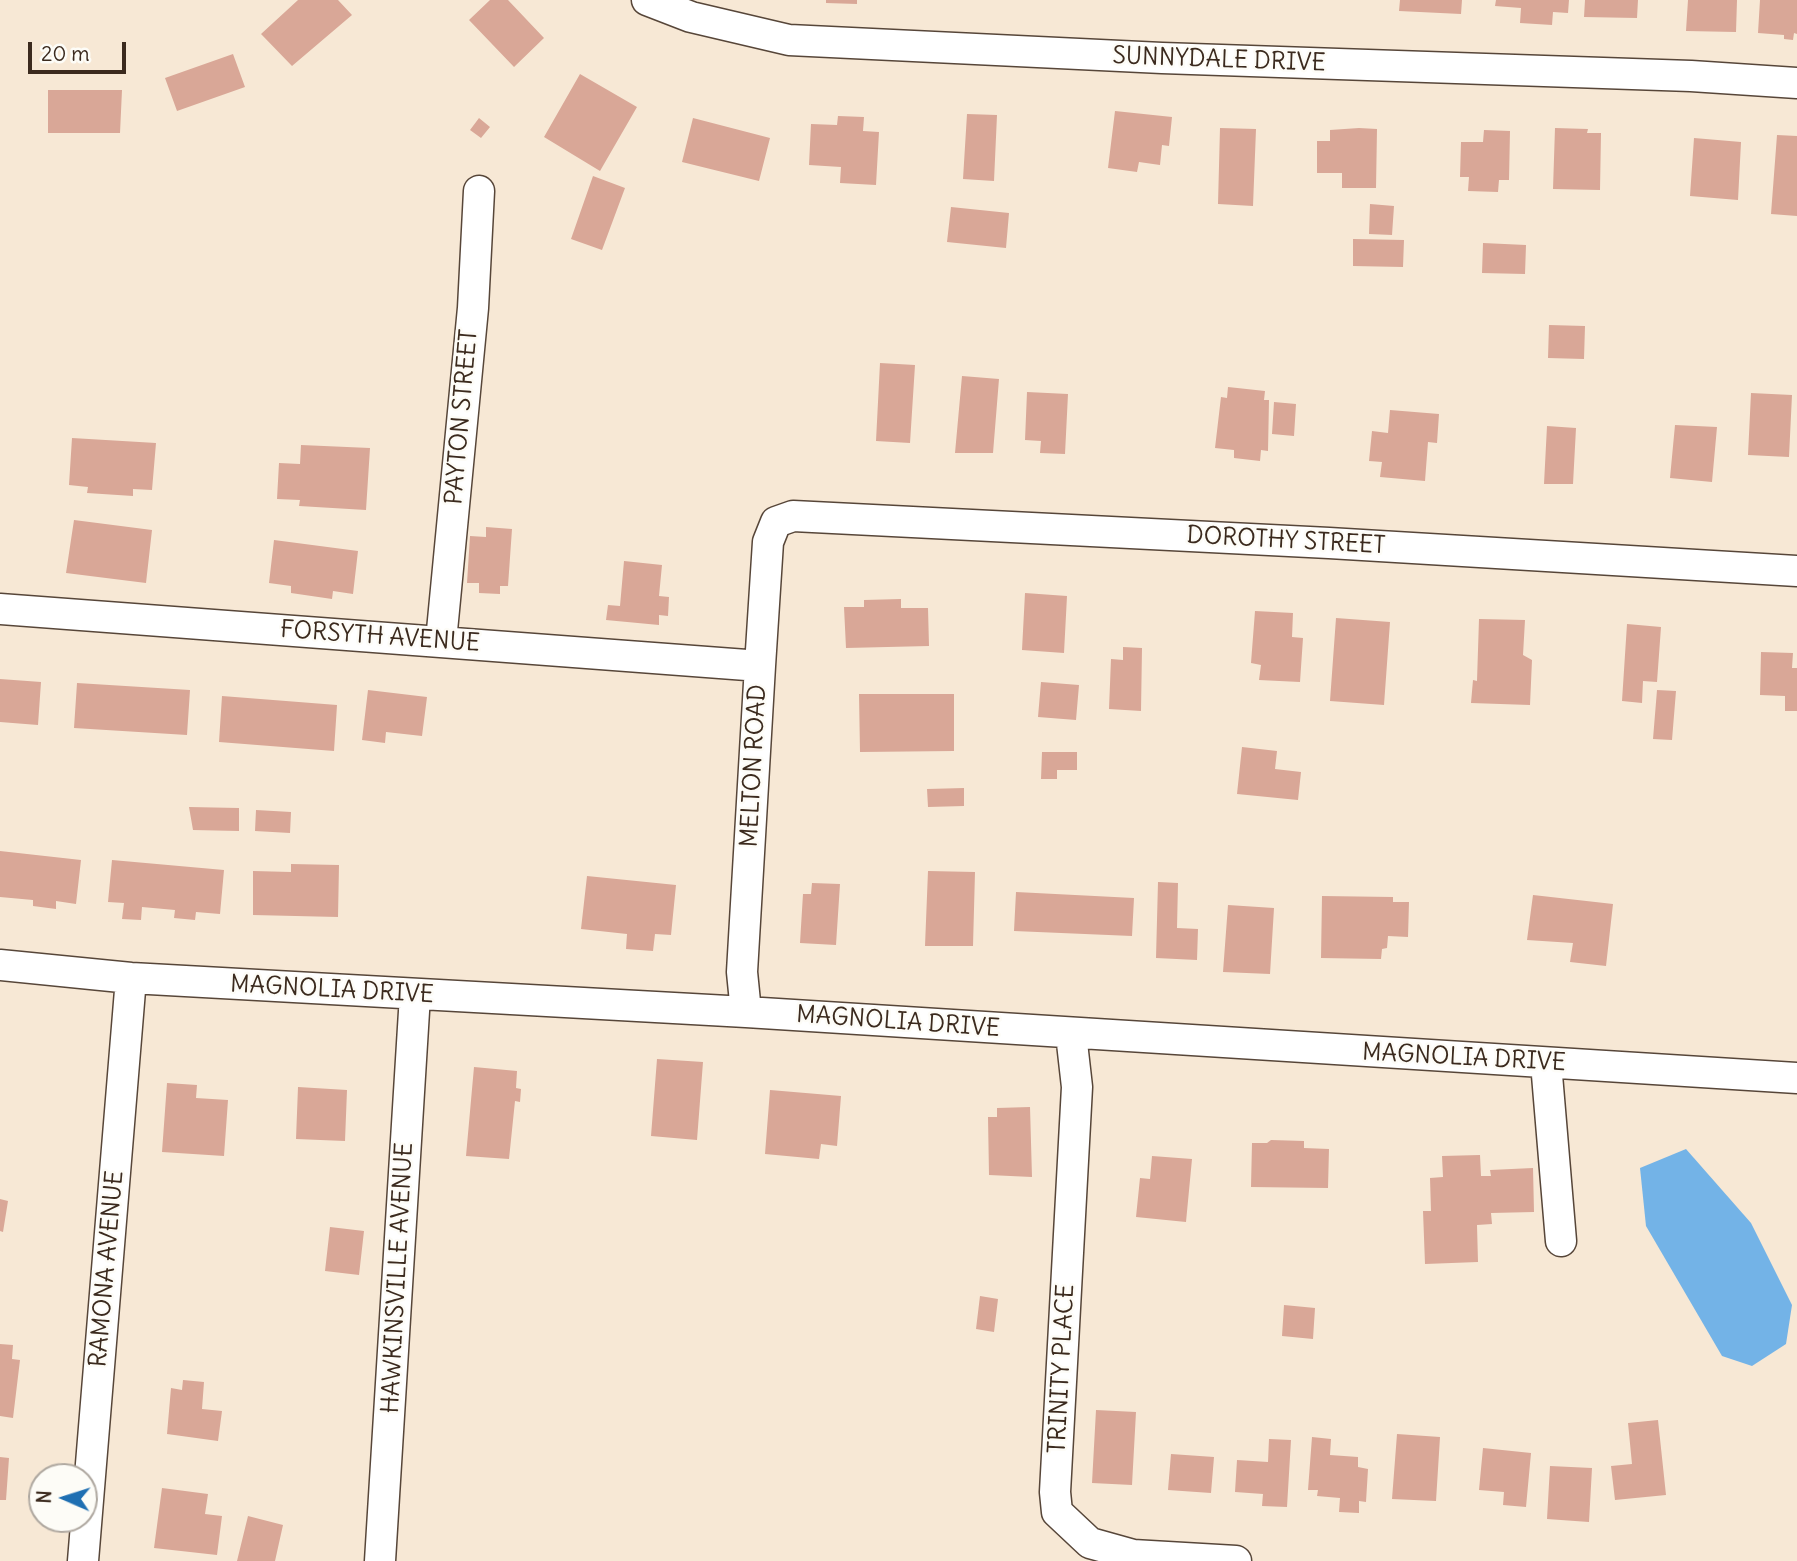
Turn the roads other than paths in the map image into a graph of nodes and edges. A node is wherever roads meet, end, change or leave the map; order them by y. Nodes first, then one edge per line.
1 (648, 0) edge
2 (1797, 83) edge
3 (479, 191) dead end
4 (776, 522) joint
5 (1797, 571) edge
6 (0, 609) edge
7 (441, 641) junction
8 (760, 666) junction
9 (0, 965) edge
10 (131, 978) junction
11 (415, 995) junction
12 (746, 1012) junction
13 (1071, 1034) junction
14 (1546, 1063) junction
15 (1797, 1078) edge
16 (1561, 1241) dead end
17 (83, 1561) edge
18 (380, 1561) edge
19 (1236, 1561) edge

1 - 2 street, SUNNYDALE DRIVE
3 - 7 street, PAYTON STREET
4 - 5 street, DOROTHY STREET
4 - 8 street, MELTON ROAD
6 - 7 street, FORSYTH AVENUE
7 - 8 street, FORSYTH AVENUE
8 - 12 street, MELTON ROAD
9 - 10 street, MAGNOLIA DRIVE
10 - 11 street, MAGNOLIA DRIVE
10 - 17 street, RAMONA AVENUE
11 - 12 street, MAGNOLIA DRIVE
11 - 18 street, HAWKINSVILLE AVENUE
12 - 13 street, MAGNOLIA DRIVE
13 - 14 street, MAGNOLIA DRIVE
13 - 19 street, TRINITY PLACE
14 - 15 street, MAGNOLIA DRIVE
14 - 16 street

